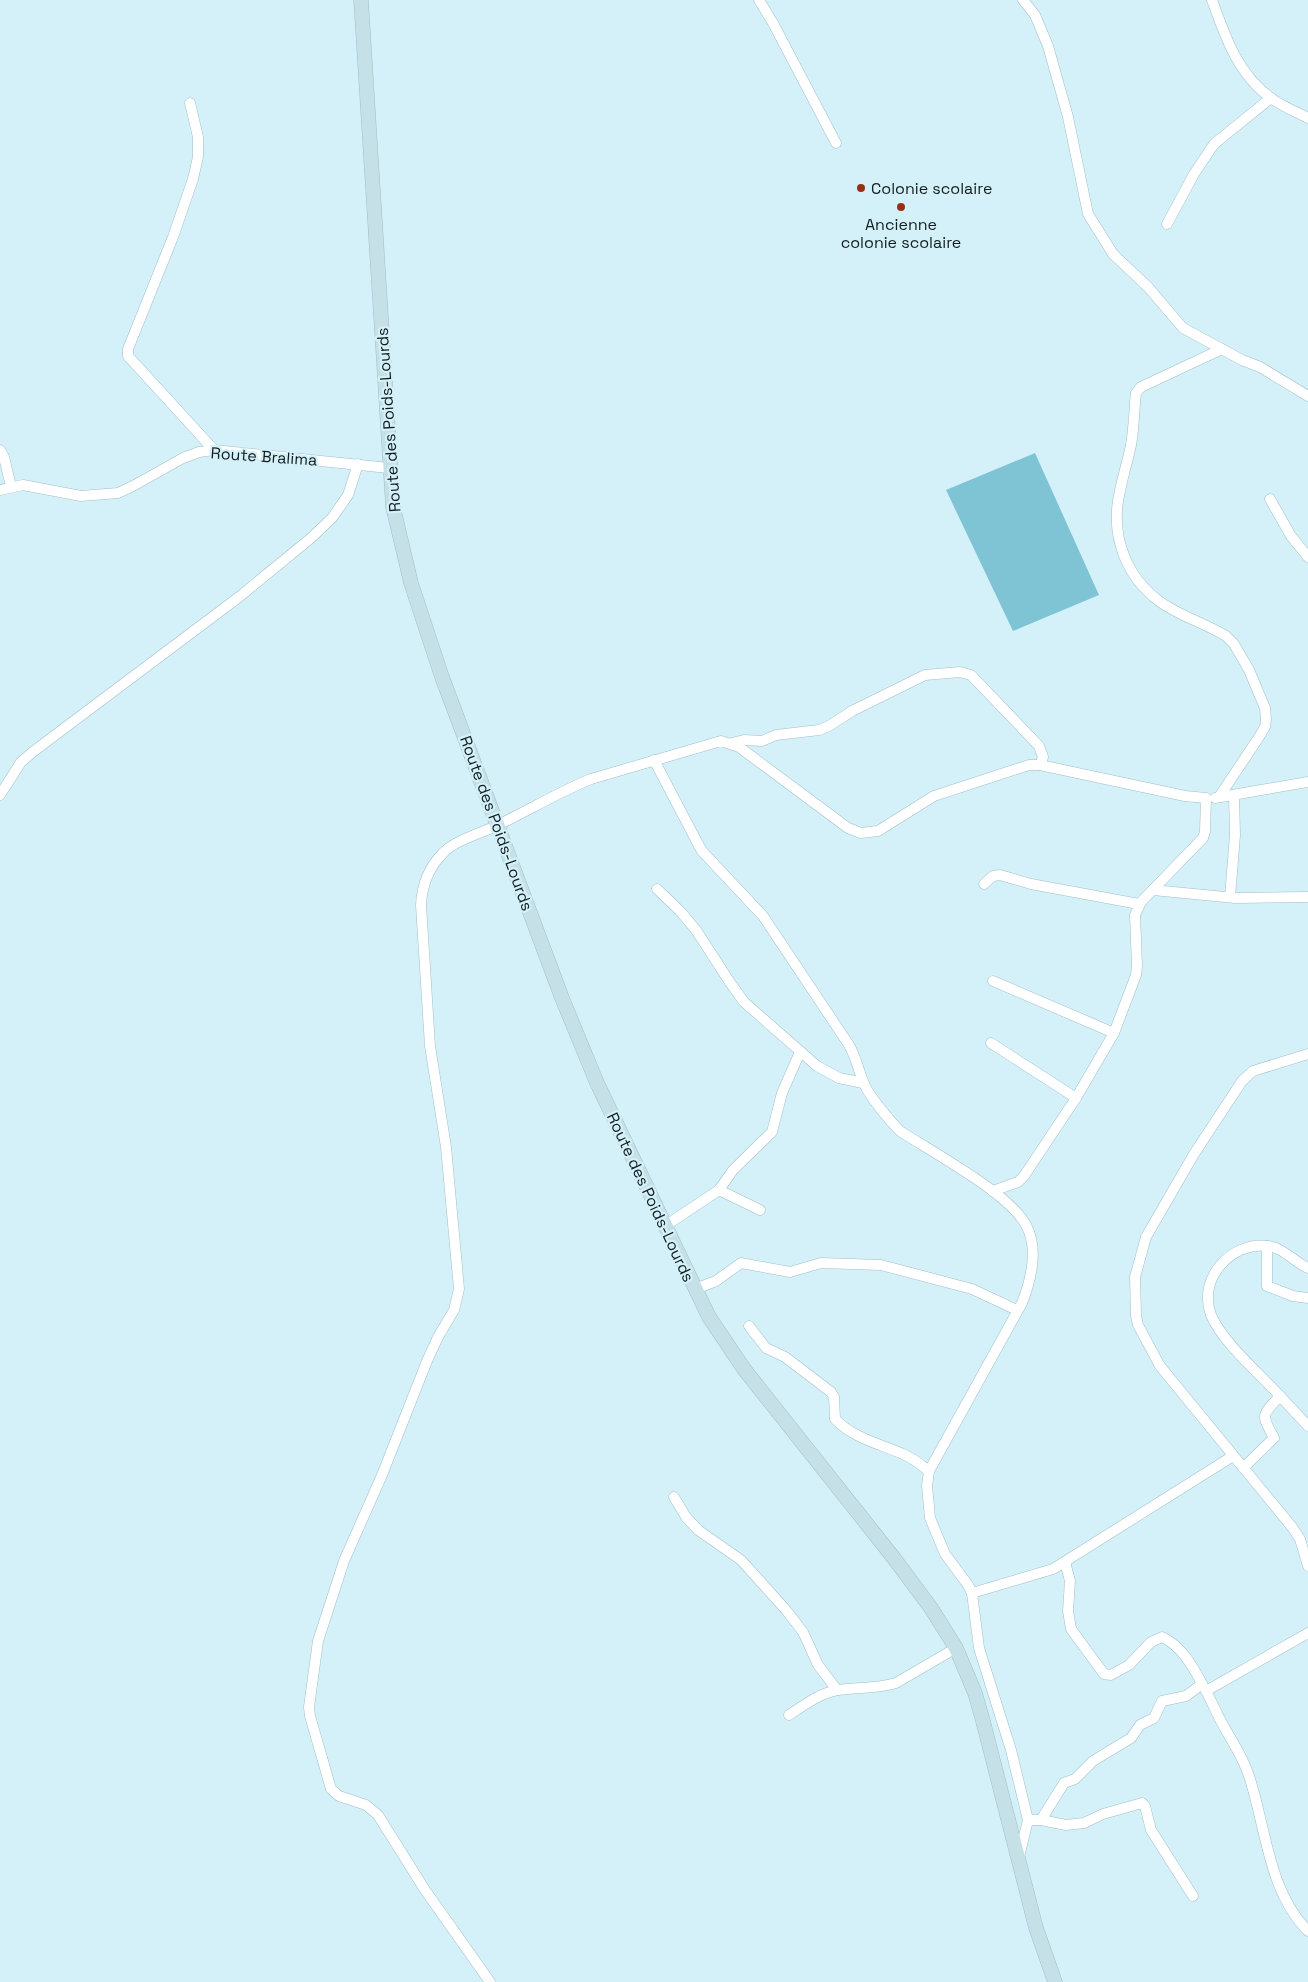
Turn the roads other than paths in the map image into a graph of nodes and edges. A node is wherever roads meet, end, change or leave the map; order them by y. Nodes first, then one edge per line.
1 (361, 0) edge
2 (758, 0) edge
3 (1212, 0) edge
4 (1027, 1) edge
5 (1270, 98) junction
6 (190, 103) dead end
7 (1308, 118) edge
8 (836, 143) dead end
9 (1167, 224) dead end
10 (1222, 349) junction
11 (1308, 396) edge
12 (0, 450) edge
13 (214, 450) junction
14 (358, 464) junction
15 (389, 468) junction
16 (11, 487) junction
17 (0, 490) edge
18 (1270, 499) dead end
19 (1308, 558) edge
20 (732, 743) junction
21 (654, 760) junction
22 (1040, 765) junction
23 (1308, 782) edge
24 (1234, 794) junction
25 (0, 795) edge
26 (1218, 797) junction
27 (1206, 798) junction
28 (497, 825) junction
29 (984, 884) dead end
30 (657, 889) dead end
31 (1153, 890) junction
32 (1230, 897) junction
33 (1308, 897) edge
34 (1139, 904) junction
35 (993, 981) dead end
36 (1114, 1033) junction
37 (991, 1043) dead end
38 (800, 1052) junction
39 (1308, 1054) edge
40 (863, 1083) junction
41 (1076, 1098) junction
42 (719, 1190) junction
43 (993, 1190) junction
44 (760, 1210) dead end
45 (665, 1226) junction
46 (1267, 1246) junction
47 (1308, 1268) edge
48 (694, 1289) junction
49 (1308, 1298) edge
50 (1018, 1310) junction
51 (749, 1326) dead end
52 (1280, 1396) junction
53 (1308, 1426) edge
54 (1233, 1456) junction
55 (1244, 1468) junction
56 (929, 1471) junction
57 (674, 1497) dead end
58 (1065, 1562) junction
59 (1308, 1566) edge
60 (972, 1593) junction
61 (1308, 1633) edge
62 (956, 1648) junction
63 (1204, 1687) junction
64 (837, 1690) junction
65 (789, 1715) dead end
66 (1028, 1820) junction
67 (1041, 1820) junction
68 (1019, 1857) junction
69 (1193, 1896) dead end
70 (1308, 1931) edge
71 (490, 1982) edge
72 (1055, 1982) edge

1 - 15 street, Route des Poids-Lourds
2 - 8 street
3 - 5 street
4 - 10 street
5 - 7 street
5 - 9 street
6 - 13 street
10 - 11 street
10 - 26 street
12 - 16 street
13 - 14 street, Route Bralima
13 - 16 street, Route Bralima
14 - 15 street, Route Bralima
14 - 25 street
15 - 28 street, Route des Poids-Lourds
16 - 17 street, Route Bralima
18 - 19 street
20 - 21 street
20 - 22 street
20 - 22 street
21 - 28 street
21 - 40 street
22 - 27 street
23 - 24 street
24 - 26 street
24 - 32 street
26 - 27 street
27 - 31 street
28 - 45 street, Route des Poids-Lourds
28 - 71 street
29 - 34 street
30 - 38 street
31 - 32 street
31 - 34 street
32 - 33 street
34 - 36 street
35 - 36 street
36 - 41 street
37 - 41 street
38 - 40 street
38 - 42 street
39 - 54 street
40 - 43 street
41 - 43 street
42 - 44 street
42 - 45 street
43 - 50 street
45 - 48 street, Route des Poids-Lourds
46 - 47 street
46 - 49 street
46 - 52 street
48 - 50 street
48 - 62 street, Route des Poids-Lourds
50 - 56 street
51 - 56 street
52 - 53 street
52 - 55 street
54 - 55 street
54 - 58 street
55 - 59 street
56 - 60 street
57 - 64 street
58 - 60 street
58 - 63 street
60 - 66 street
61 - 63 street
62 - 64 street
62 - 68 street, Route des Poids-Lourds
63 - 67 street
63 - 70 street
64 - 65 street
66 - 67 street
66 - 68 street
67 - 69 street
68 - 72 street, Route des Poids-Lourds

